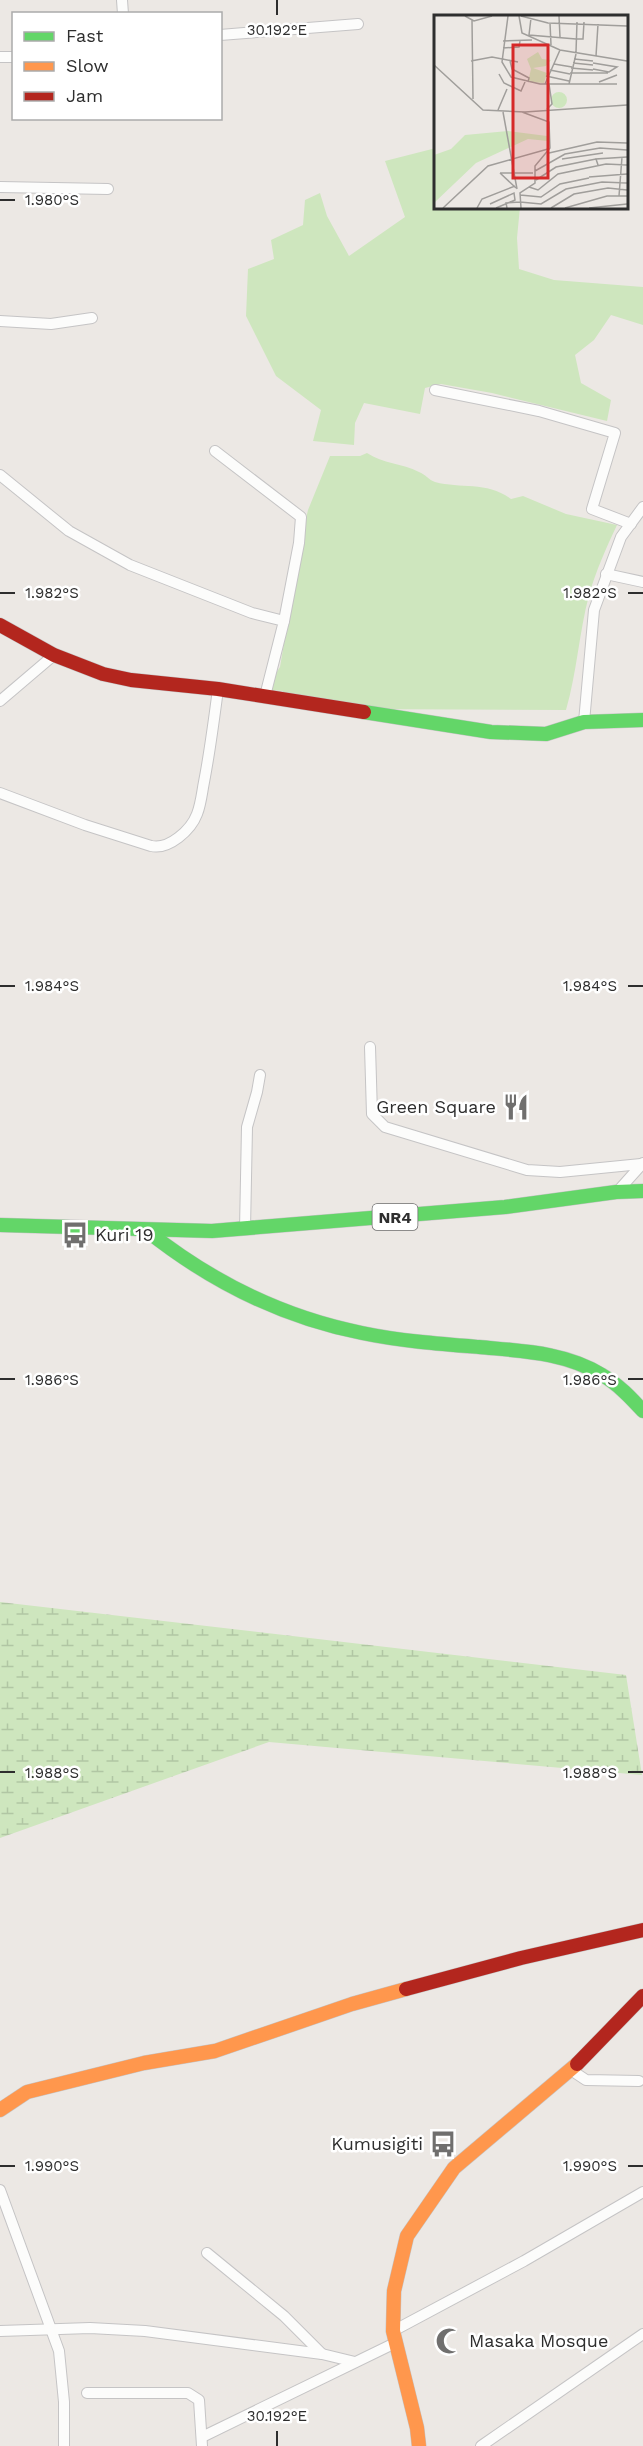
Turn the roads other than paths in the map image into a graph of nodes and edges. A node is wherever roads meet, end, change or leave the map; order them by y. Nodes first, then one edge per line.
1 (358, 24) dead end
2 (222, 35) edge
3 (0, 187) edge
4 (108, 189) dead end
5 (92, 318) dead end
6 (0, 321) edge
7 (435, 390) dead end
8 (215, 451) dead end
9 (0, 475) edge
10 (643, 507) edge
11 (631, 524) junction
12 (606, 574) junction
13 (643, 582) edge
14 (284, 621) junction
15 (0, 625) edge
16 (54, 655) junction
17 (218, 689) junction
18 (265, 696) junction
19 (0, 701) edge
20 (643, 720) edge
21 (584, 722) junction
22 (0, 793) edge
23 (370, 1047) dead end
24 (260, 1076) dead end
25 (642, 1163) edge
26 (643, 1191) edge
27 (616, 1192) junction
28 (0, 1225) edge
29 (245, 1229) junction
30 (146, 1230) junction
31 (643, 1411) edge
32 (643, 1930) edge
33 (643, 1996) edge
34 (571, 2070) junction
35 (639, 2081) dead end
36 (0, 2110) edge
37 (0, 2190) edge
38 (643, 2192) edge
39 (207, 2253) dead end
40 (52, 2330) junction
41 (0, 2331) edge
42 (643, 2334) edge
43 (394, 2337) junction
44 (322, 2354) junction
45 (355, 2362) junction
46 (87, 2393) dead end
47 (202, 2442) edge
48 (64, 2446) edge
49 (419, 2446) edge
50 (481, 2446) edge

1 - 2 street
3 - 4 street
5 - 6 street
7 - 11 street
8 - 14 street
9 - 14 street
10 - 11 street
11 - 12 street
12 - 13 street
12 - 21 street
14 - 18 street
15 - 16 main road
16 - 17 main road
16 - 19 street
17 - 18 main road
17 - 22 street
18 - 21 main road
20 - 21 main road
23 - 25 street
24 - 29 street
25 - 27 street
26 - 27 main road, NR4
27 - 29 main road, NR4
28 - 30 main road, NR4
29 - 30 main road, NR4
30 - 31 main road
32 - 36 main road
33 - 34 main road
34 - 35 street
34 - 43 main road
37 - 40 street
38 - 43 street
39 - 44 street
40 - 41 street
40 - 44 street
40 - 48 street
42 - 50 street
43 - 45 street
43 - 49 main road
44 - 45 street
45 - 47 street
46 - 47 street

